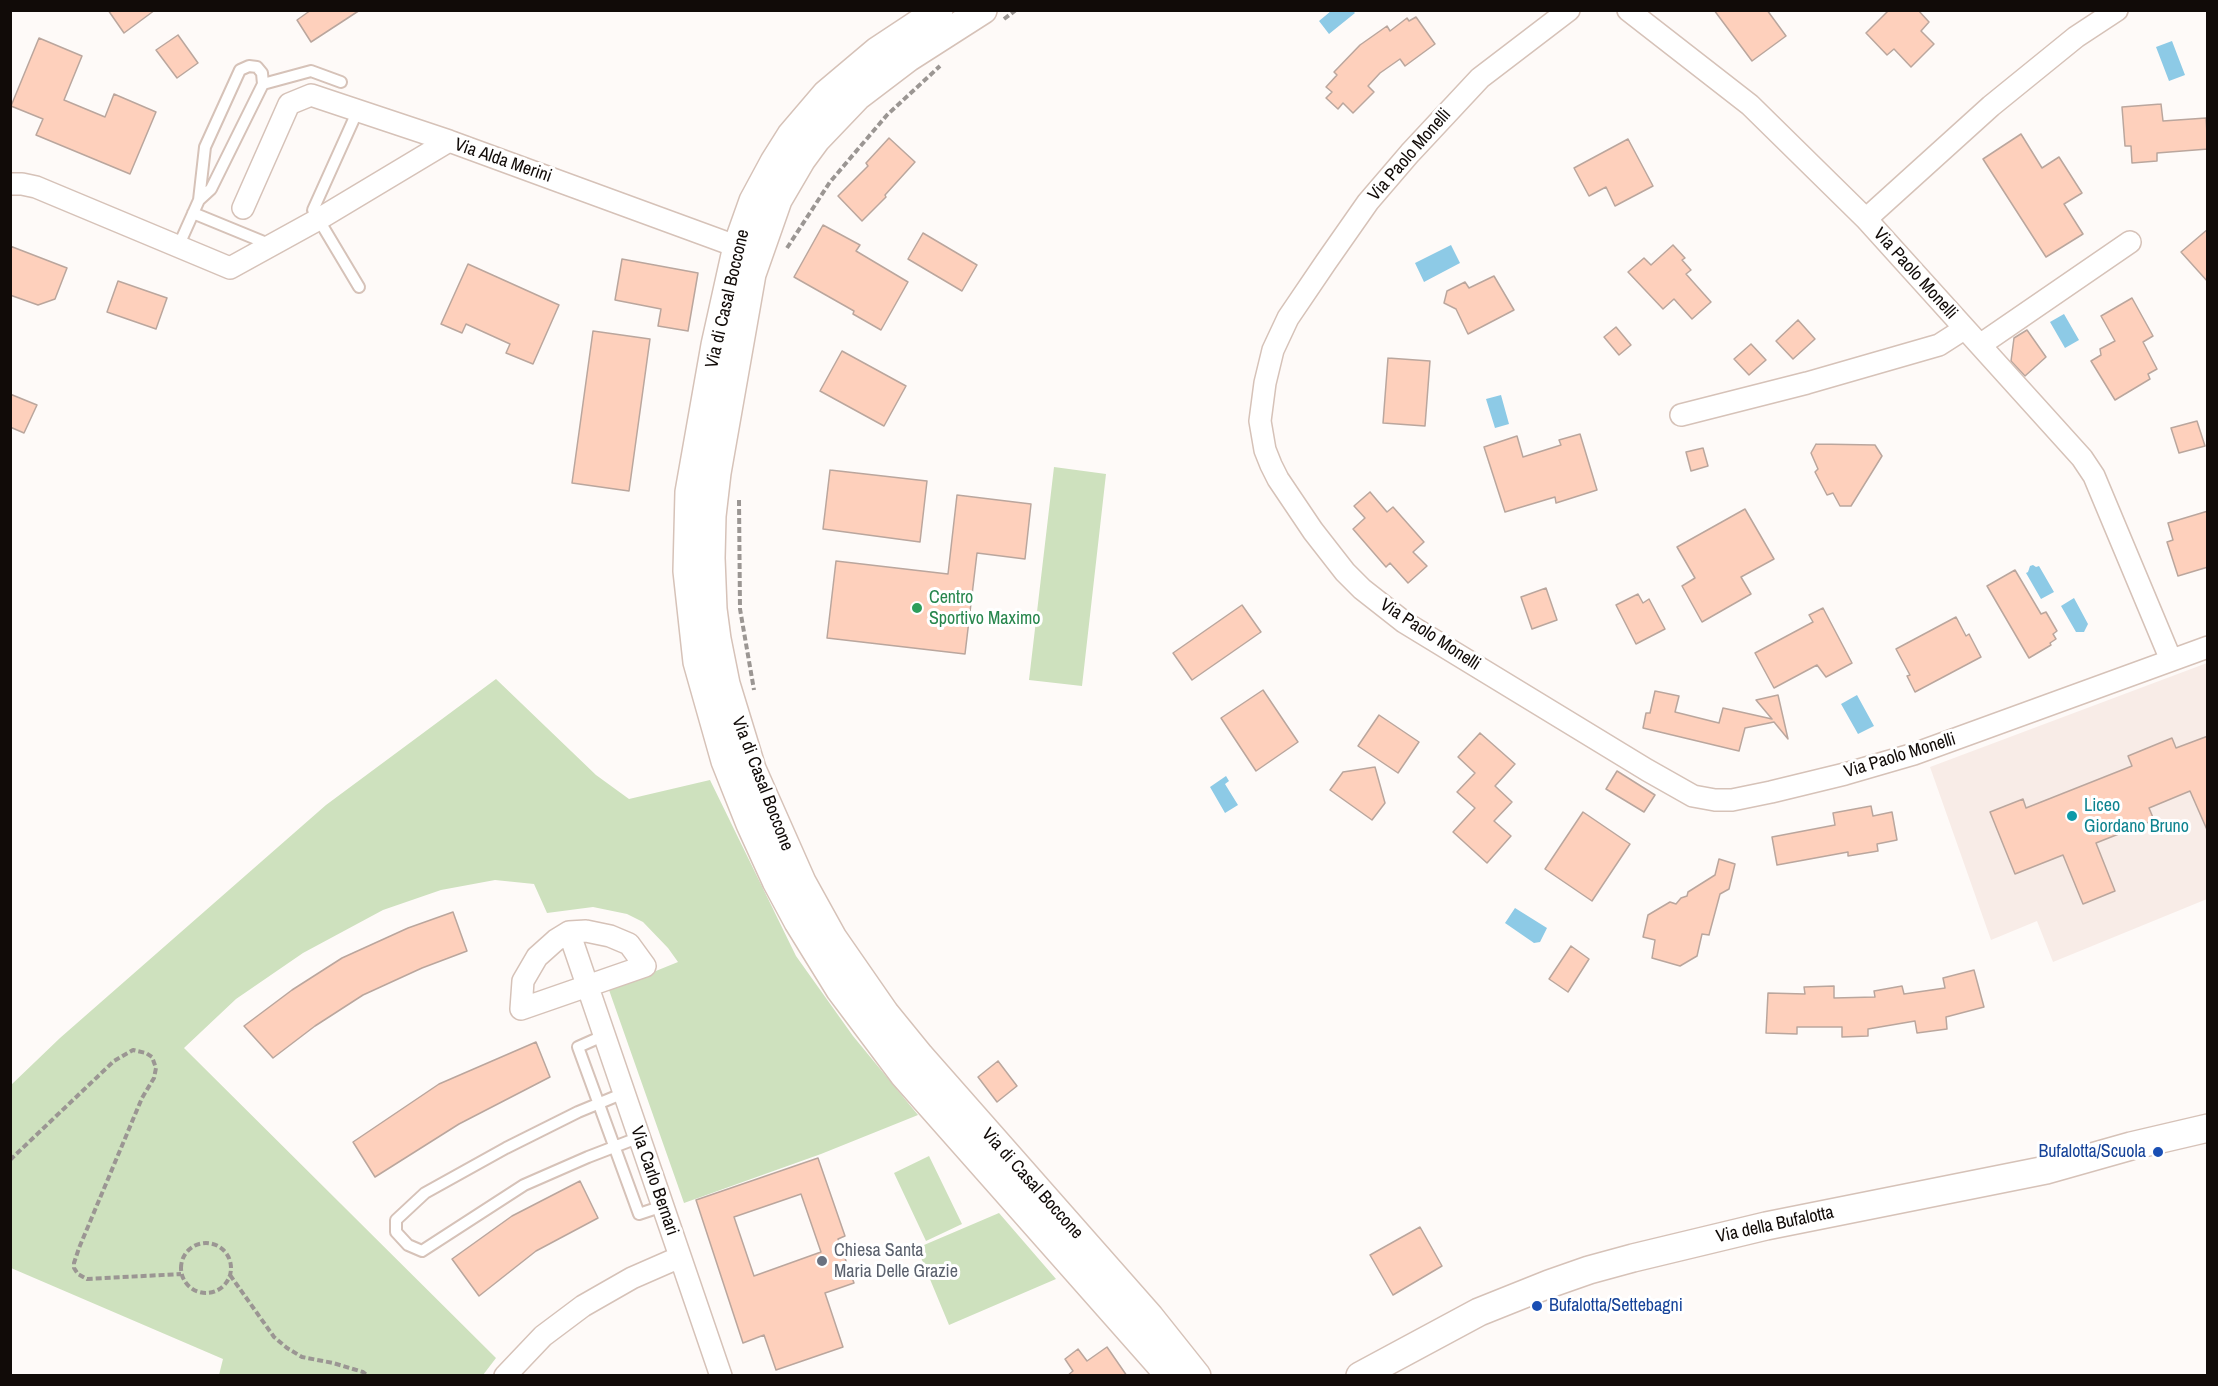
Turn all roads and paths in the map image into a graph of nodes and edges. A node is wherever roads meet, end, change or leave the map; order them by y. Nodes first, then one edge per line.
1 (939, 10) edge
2 (1016, 10) edge
3 (1569, 10) edge
4 (1628, 10) edge
5 (2117, 10) edge
6 (990, 17) edge
7 (944, 63) dead end
8 (341, 82) dead end
9 (263, 84) junction
10 (358, 110) junction
11 (449, 141) junction
12 (10, 184) edge
13 (199, 200) junction
14 (243, 208) dead end
15 (193, 213) junction
16 (319, 219) junction
17 (1866, 219) junction
18 (2130, 242) dead end
19 (271, 245) junction
20 (178, 247) junction
21 (747, 250) junction
22 (785, 251) dead end
23 (359, 287) dead end
24 (1965, 329) junction
25 (1980, 345) junction
26 (1680, 415) dead end
27 (739, 489) dead end
28 (2208, 647) edge
29 (2171, 660) junction
30 (755, 698) dead end
31 (568, 932) junction
32 (588, 986) junction
33 (604, 1035) junction
34 (624, 1093) junction
35 (598, 1103) junction
36 (2208, 1128) edge
37 (640, 1137) junction
38 (614, 1147) junction
39 (10, 1160) edge
40 (663, 1206) junction
41 (680, 1257) junction
42 (181, 1274) junction
43 (230, 1275) junction
44 (1371, 1372) edge
45 (1191, 1373) edge
46 (368, 1376) edge
47 (505, 1376) edge
48 (721, 1376) edge

1 - 21 street, Via di Casal Boccone
2 - 6 path
3 - 29 street, Via Paolo Monelli
4 - 17 street, Via Paolo Monelli
5 - 17 street, Via Paolo Monelli
6 - 21 street, Via di Casal Boccone
7 - 22 path
8 - 9 lane
9 - 13 lane
9 - 13 lane
10 - 11 street
10 - 14 street
10 - 16 lane
11 - 16 street, Via Alda Merini
11 - 21 street, Via Alda Merini
12 - 20 street
13 - 15 lane
15 - 19 lane
15 - 20 lane
16 - 19 street, Via Alda Merini
16 - 23 lane
17 - 24 street, Via Paolo Monelli
18 - 25 street
19 - 20 street, Via Alda Merini
21 - 45 street, Via di Casal Boccone
24 - 25 street, Via Paolo Monelli
24 - 26 street
25 - 29 street, Via Paolo Monelli
27 - 30 path
28 - 29 street, Via Paolo Monelli
31 - 32 street, Via Carlo Bernari
31 - 32 street
31 - 32 street
32 - 33 street, Via Carlo Bernari
33 - 34 street, Via Carlo Bernari
33 - 35 lane
34 - 35 lane
34 - 37 street, Via Carlo Bernari
35 - 38 lane
35 - 38 lane
36 - 44 street, Via della Bufalotta
37 - 38 lane
37 - 40 street, Via Carlo Bernari
38 - 40 lane
39 - 42 path
40 - 41 street, Via Carlo Bernari
41 - 47 street
41 - 48 street, Via Carlo Bernari
42 - 43 path
42 - 43 path
43 - 46 path

